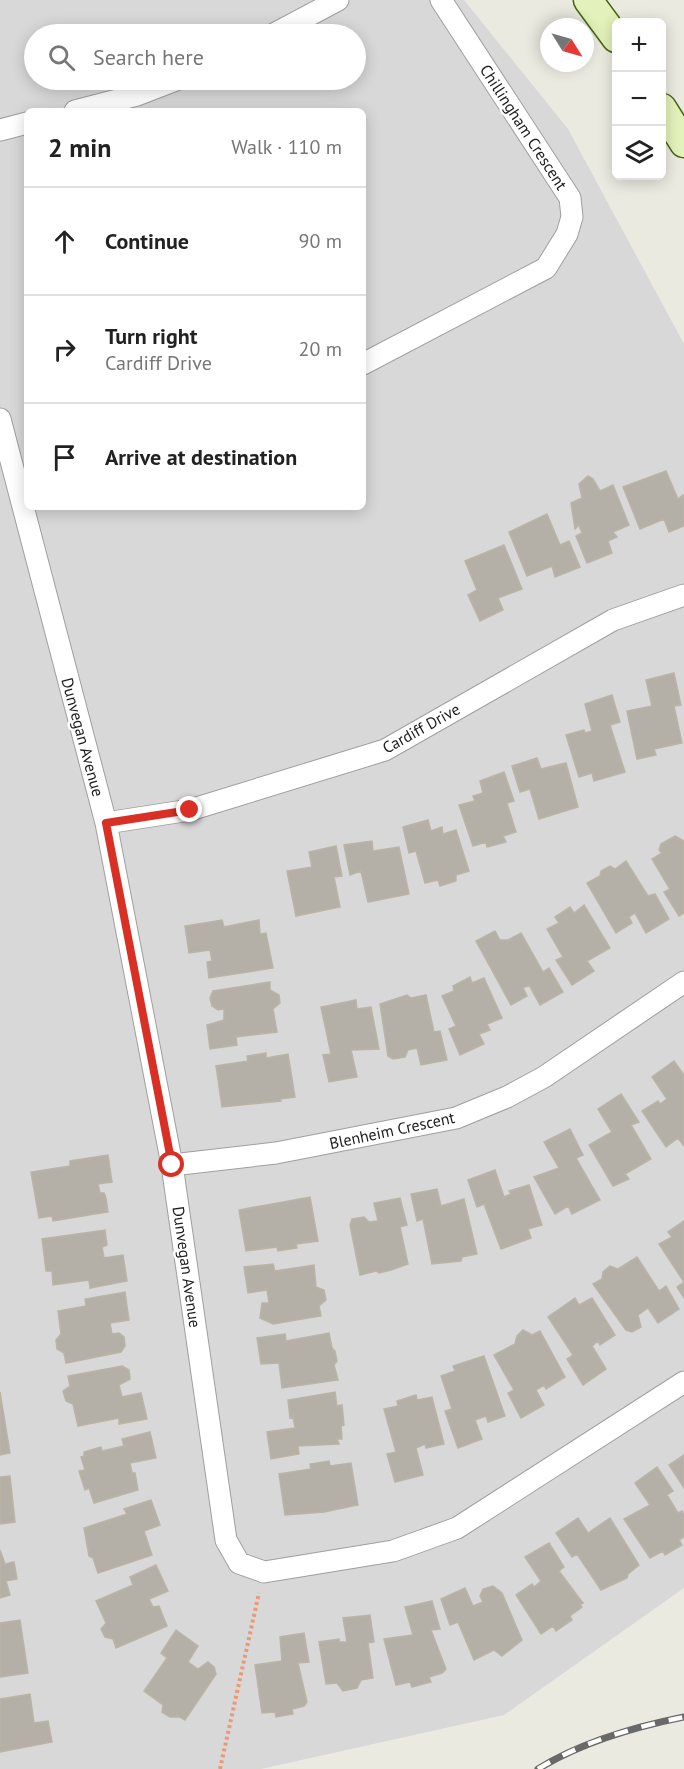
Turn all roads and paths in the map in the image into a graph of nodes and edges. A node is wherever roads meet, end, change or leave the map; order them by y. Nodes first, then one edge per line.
1 (338, 0) edge
2 (441, 0) edge
3 (588, 0) edge
4 (293, 24) edge
5 (612, 33) edge
6 (150, 90) edge
7 (87, 108) edge
8 (666, 114) edge
9 (24, 124) edge
10 (0, 130) edge
11 (684, 143) edge
12 (366, 362) edge
13 (0, 419) edge
14 (22, 484) edge
15 (28, 510) edge
16 (684, 595) edge
17 (106, 823) junction
18 (684, 982) edge
19 (172, 1165) junction
20 (684, 1382) edge
21 (264, 1572) junction
22 (220, 1769) edge

1 - 4 street
2 - 12 street, Chillingham Crescent
3 - 5 main road
6 - 7 street
8 - 11 main road
9 - 10 street
13 - 14 street, Dunvegan Avenue
15 - 17 street, Dunvegan Avenue
16 - 17 street, Cardiff Drive
17 - 19 street, Dunvegan Avenue
18 - 19 street, Blenheim Crescent
19 - 21 street, Dunvegan Avenue
20 - 21 street
21 - 22 path

